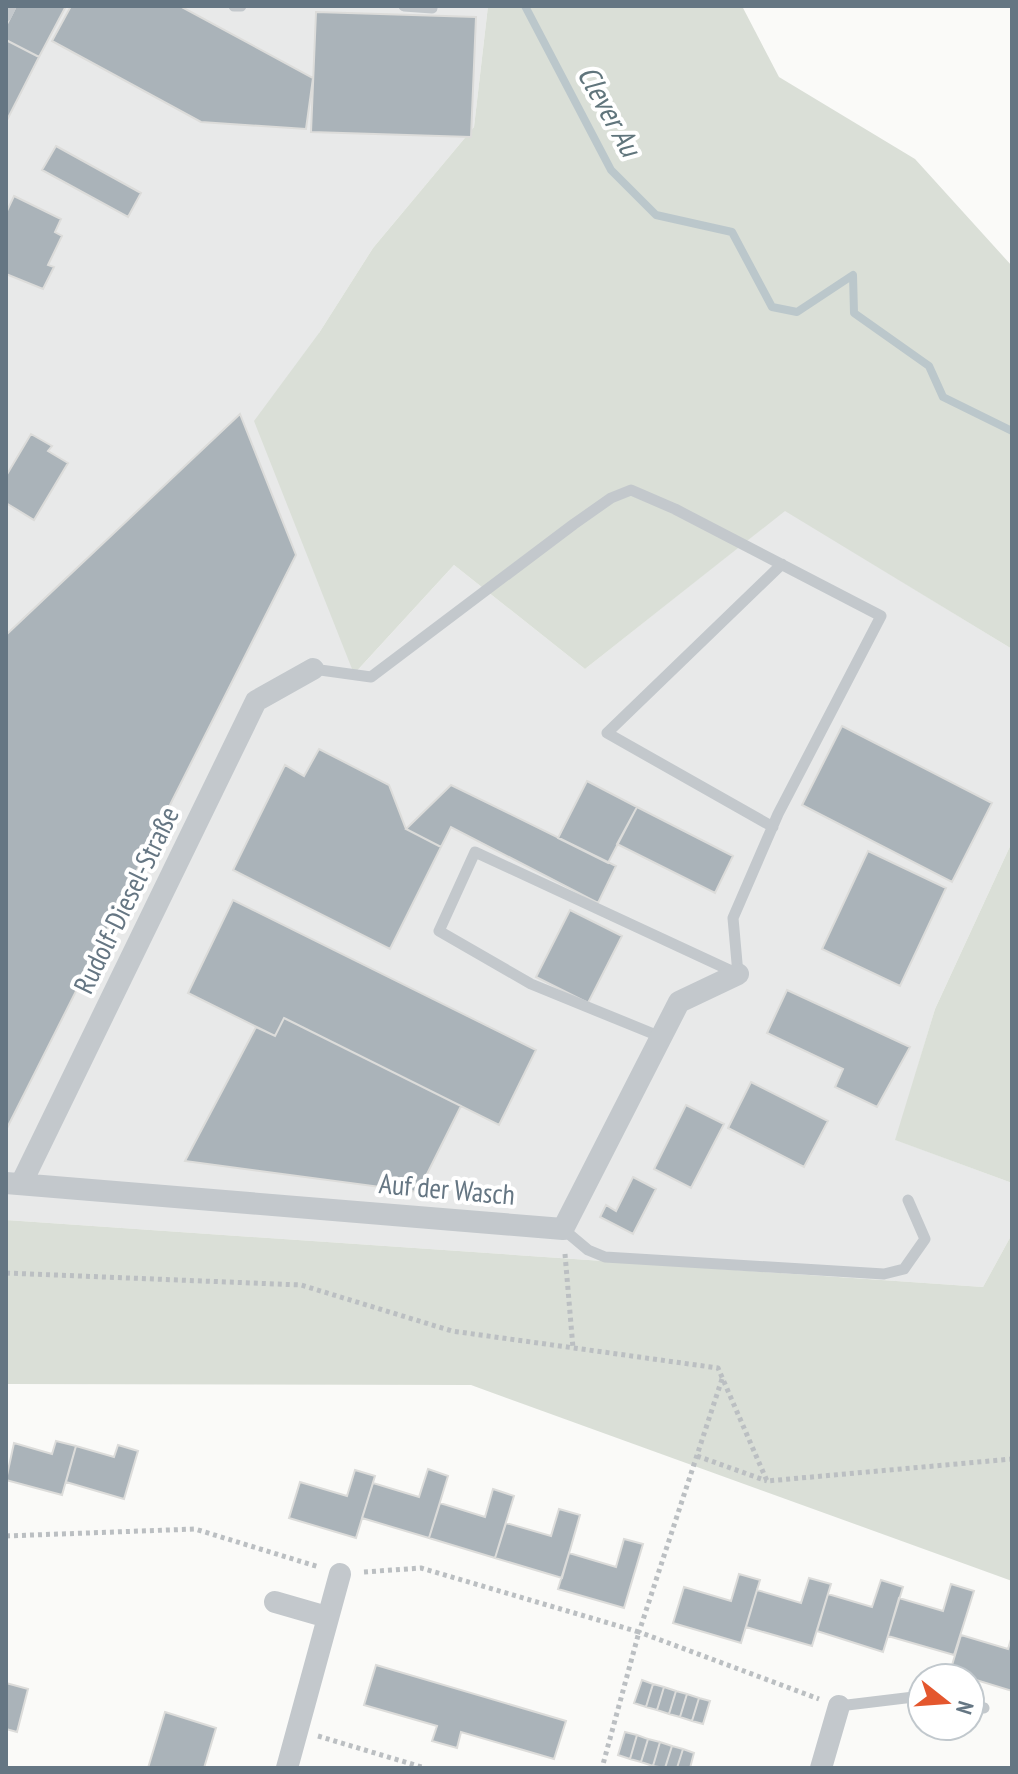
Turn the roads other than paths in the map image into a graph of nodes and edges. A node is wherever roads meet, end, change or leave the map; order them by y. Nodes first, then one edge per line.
1 (11, 6) edge
2 (234, 6) edge
3 (241, 6) edge
4 (404, 6) edge
5 (432, 8) edge
6 (6, 16) edge
7 (782, 564) junction
8 (313, 669) joint
9 (773, 827) junction
10 (738, 974) junction
11 (661, 1037) junction
12 (13, 1184) edge
13 (908, 1200) dead end
14 (563, 1229) junction
15 (340, 1574) road end
16 (275, 1602) dead end
17 (327, 1617) junction
18 (906, 1698) edge
19 (839, 1706) joint
20 (287, 1768) edge
21 (821, 1768) edge

1 - 6 lane
2 - 3 lane
4 - 5 lane
7 - 8 lane
7 - 9 lane
7 - 9 lane
8 - 12 street, Rudolf-Diesel-Straße
9 - 10 lane
10 - 11 street
10 - 11 lane
11 - 14 street
12 - 14 street, Auf der Wasch
13 - 14 lane
15 - 17 street
16 - 17 street
17 - 20 street
18 - 19 lane
19 - 21 street

